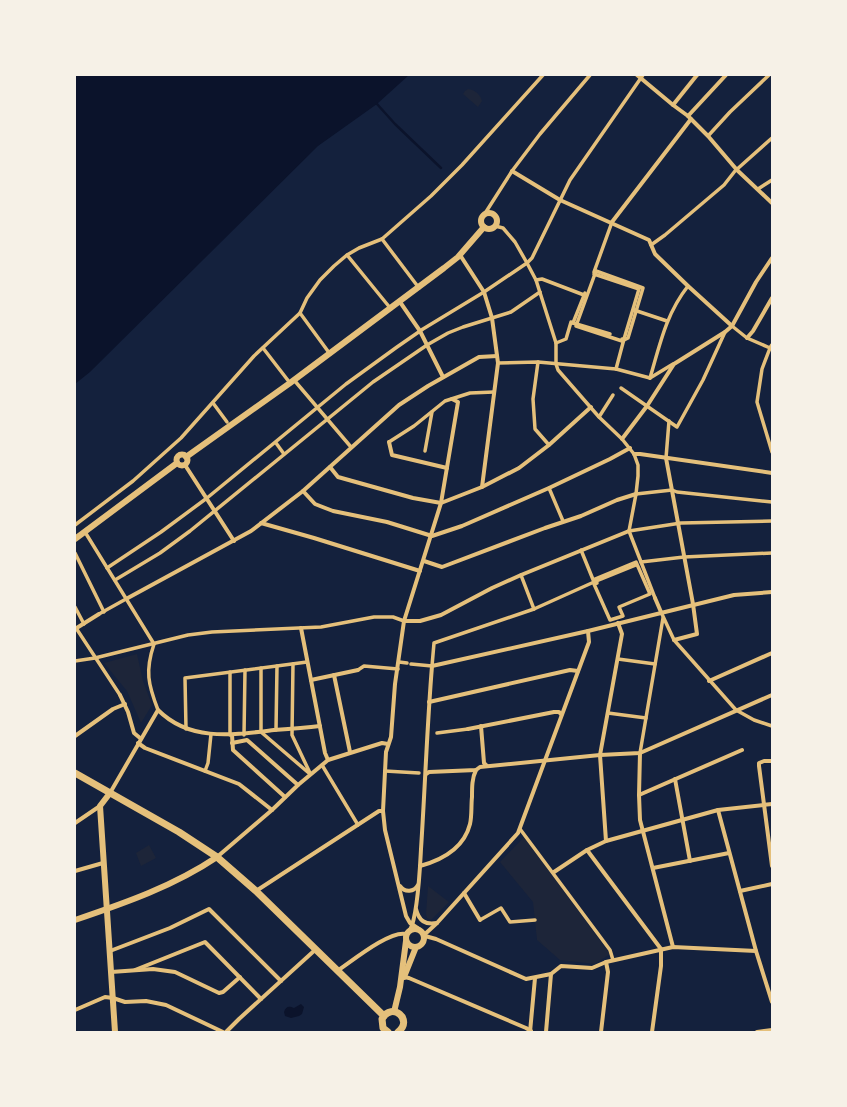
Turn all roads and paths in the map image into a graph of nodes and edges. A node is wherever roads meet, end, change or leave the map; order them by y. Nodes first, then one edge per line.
1 (543, 75) edge
2 (590, 75) edge
3 (696, 75) edge
4 (726, 75) edge
5 (769, 75) edge
6 (640, 76) edge
7 (673, 105) junction
8 (689, 118) junction
9 (708, 136) junction
10 (772, 138) edge
11 (738, 170) junction
12 (512, 171) junction
13 (772, 180) edge
14 (758, 189) junction
15 (560, 200) junction
16 (772, 203) edge
17 (484, 215) junction
18 (612, 222) junction
19 (495, 226) junction
20 (484, 227) junction
21 (382, 239) junction
22 (651, 245) junction
23 (347, 255) junction
24 (460, 255) junction
25 (772, 258) edge
26 (528, 262) junction
27 (594, 274) junction
28 (536, 280) junction
29 (688, 286) junction
30 (419, 288) junction
31 (484, 292) junction
32 (540, 292) junction
33 (584, 295) junction
34 (772, 298) edge
35 (400, 302) junction
36 (391, 309) junction
37 (634, 310) junction
38 (300, 313) junction
39 (492, 318) junction
40 (667, 321) junction
41 (575, 324) junction
42 (732, 326) junction
43 (420, 331) junction
44 (726, 332) junction
45 (747, 338) junction
46 (624, 339) junction
47 (556, 343) junction
48 (427, 345) junction
49 (263, 348) junction
50 (771, 348) edge
51 (330, 354) junction
52 (497, 356) junction
53 (538, 362) junction
54 (498, 363) junction
55 (556, 364) junction
56 (674, 364) junction
57 (616, 369) junction
58 (443, 377) junction
59 (650, 378) junction
60 (292, 382) junction
61 (621, 388) dead end
62 (494, 392) junction
63 (613, 395) dead end
64 (452, 399) junction
65 (213, 403) junction
66 (647, 406) junction
67 (591, 407) junction
68 (318, 408) junction
69 (432, 412) junction
70 (599, 417) junction
71 (328, 420) junction
72 (669, 421) junction
73 (227, 422) dead end
74 (622, 440) junction
75 (389, 442) joint
76 (276, 443) junction
77 (550, 445) junction
78 (351, 447) junction
79 (630, 448) junction
80 (425, 451) dead end
81 (772, 452) edge
82 (284, 454) junction
83 (634, 454) junction
84 (186, 457) junction
85 (666, 458) junction
86 (177, 463) junction
87 (185, 465) junction
88 (330, 467) junction
89 (447, 468) junction
90 (772, 473) edge
91 (482, 487) junction
92 (549, 488) junction
93 (672, 490) junction
94 (303, 491) junction
95 (636, 494) junction
96 (207, 498) junction
97 (772, 502) edge
98 (441, 503) junction
99 (216, 511) junction
100 (563, 521) junction
101 (772, 521) edge
102 (261, 523) junction
103 (678, 524) junction
104 (75, 526) edge
105 (629, 531) junction
106 (84, 532) junction
107 (432, 536) junction
108 (75, 539) edge
109 (234, 541) junction
110 (581, 550) junction
111 (75, 553) edge
112 (772, 553) edge
113 (684, 557) junction
114 (424, 561) junction
115 (642, 562) junction
116 (636, 565) dead end
117 (107, 568) junction
118 (420, 571) junction
119 (521, 575) junction
120 (115, 580) junction
121 (595, 581) junction
122 (772, 592) edge
123 (655, 598) joint
124 (126, 600) junction
125 (693, 604) junction
126 (75, 607) edge
127 (534, 609) junction
128 (104, 612) junction
129 (661, 612) junction
130 (99, 614) joint
131 (663, 618) junction
132 (404, 621) junction
133 (84, 624) junction
134 (618, 624) junction
135 (301, 628) junction
136 (76, 629) edge
137 (588, 631) junction
138 (674, 640) junction
139 (154, 644) junction
140 (772, 653) edge
141 (95, 658) junction
142 (618, 659) junction
143 (75, 661) edge
144 (308, 662) junction
145 (398, 662) junction
146 (293, 664) junction
147 (655, 664) junction
148 (277, 666) junction
149 (432, 666) junction
150 (261, 668) junction
151 (398, 669) junction
152 (245, 670) junction
153 (358, 670) joint
154 (578, 671) junction
155 (230, 672) junction
156 (334, 675) junction
157 (311, 680) junction
158 (710, 681) junction
159 (120, 695) joint
160 (772, 695) edge
161 (429, 702) junction
162 (125, 704) junction
163 (158, 710) junction
164 (736, 710) junction
165 (608, 712) junction
166 (562, 714) junction
167 (646, 718) junction
168 (320, 726) junction
169 (481, 726) junction
170 (772, 726) edge
171 (186, 729) junction
172 (292, 729) junction
173 (468, 729) joint
174 (276, 730) junction
175 (261, 732) junction
176 (437, 733) dead end
177 (212, 734) junction
178 (244, 734) junction
179 (231, 735) junction
180 (75, 736) edge
181 (140, 738) junction
182 (138, 743) junction
183 (232, 743) junction
184 (388, 744) junction
185 (742, 750) dead end
186 (350, 752) junction
187 (640, 753) junction
188 (600, 755) junction
189 (328, 760) junction
190 (545, 760) junction
191 (772, 761) edge
192 (322, 765) junction
193 (486, 766) junction
194 (476, 770) junction
195 (205, 771) junction
196 (385, 771) junction
197 (75, 773) edge
198 (419, 773) dead end
199 (310, 774) junction
200 (426, 774) junction
201 (675, 779) junction
202 (298, 785) junction
203 (110, 792) junction
204 (639, 795) junction
205 (285, 797) junction
206 (772, 804) edge
207 (763, 805) junction
208 (100, 806) junction
209 (272, 810) junction
210 (718, 810) junction
211 (383, 811) junction
212 (682, 820) junction
213 (75, 823) edge
214 (358, 825) junction
215 (520, 828) junction
216 (642, 831) junction
217 (606, 841) junction
218 (587, 850) junction
219 (729, 853) junction
220 (217, 857) junction
221 (690, 861) junction
222 (104, 863) junction
223 (420, 866) junction
224 (772, 866) edge
225 (653, 868) junction
226 (75, 871) edge
227 (554, 872) junction
228 (418, 884) junction
229 (772, 884) edge
230 (399, 885) junction
231 (256, 891) junction
232 (740, 891) junction
233 (464, 893) junction
234 (416, 907) junction
235 (107, 909) junction
236 (75, 920) edge
237 (480, 920) joint
238 (535, 920) dead end
239 (437, 923) junction
240 (410, 929) junction
241 (425, 936) junction
242 (406, 941) junction
243 (416, 947) junction
244 (673, 947) junction
245 (661, 949) junction
246 (315, 950) junction
247 (110, 951) junction
248 (756, 951) junction
249 (613, 960) junction
250 (606, 962) junction
251 (135, 970) junction
252 (337, 971) junction
253 (111, 972) junction
254 (551, 974) junction
255 (240, 977) junction
256 (404, 977) junction
257 (535, 978) junction
258 (281, 981) junction
259 (400, 988) junction
260 (113, 998) junction
261 (260, 999) junction
262 (772, 1002) edge
263 (75, 1010) edge
264 (394, 1012) junction
265 (384, 1016) junction
266 (772, 1030) edge
267 (401, 1031) edge
268 (531, 1031) edge
269 (115, 1032) edge
270 (223, 1032) edge
271 (226, 1032) edge
272 (388, 1032) edge
273 (546, 1032) edge
274 (601, 1032) edge
275 (652, 1032) edge
276 (757, 1032) edge

1 - 21 street
2 - 12 street
3 - 7 street
4 - 8 street
5 - 9 street
6 - 7 street
6 - 15 street
7 - 8 street
8 - 9 street
8 - 18 street
9 - 11 street
10 - 11 street
11 - 14 street
11 - 22 street
12 - 15 street
12 - 17 street
13 - 14 street
14 - 16 street
15 - 18 street
15 - 26 street
17 - 19 street
17 - 20 street
18 - 22 street
18 - 27 street
19 - 20 street
19 - 26 street
20 - 24 street
21 - 23 street
21 - 30 street
22 - 29 street
23 - 36 street
23 - 38 street
24 - 30 street
24 - 31 street
25 - 42 street
26 - 28 street
26 - 31 street
27 - 33 street
27 - 37 street
27 - 41 street
28 - 32 street
28 - 33 street
29 - 40 street
29 - 42 street
30 - 35 street
31 - 39 street
31 - 43 street
32 - 39 street
32 - 47 street
33 - 41 street
34 - 45 street
35 - 36 street
35 - 43 street
36 - 51 street
37 - 40 street
37 - 46 street
38 - 49 street
38 - 51 street
39 - 48 street
39 - 52 street
40 - 59 street
41 - 46 street
41 - 47 street
42 - 44 street
42 - 45 street
43 - 48 street
43 - 68 street
44 - 56 street
44 - 72 street
45 - 50 street
46 - 57 street
47 - 55 street
48 - 58 street
48 - 71 street
49 - 60 street
49 - 65 street
50 - 81 street
51 - 60 street
52 - 54 street
52 - 58 street
53 - 54 street
53 - 55 street
53 - 77 street
54 - 62 street
55 - 57 street
55 - 67 street
56 - 59 street
56 - 66 street
57 - 59 street
58 - 78 street
60 - 68 street
60 - 84 street
61 - 66 street
62 - 64 street
62 - 91 street
63 - 70 street
64 - 69 street
64 - 89 street
65 - 73 street
65 - 104 street
66 - 72 street
66 - 74 street
67 - 70 street
67 - 77 street
68 - 71 street
68 - 76 street
69 - 75 street
69 - 80 street
70 - 74 street
71 - 78 street
71 - 82 street
72 - 85 street
74 - 79 street
75 - 89 street
76 - 82 street
76 - 96 street
77 - 91 street
78 - 88 street
79 - 83 street
79 - 92 street
82 - 99 street
83 - 85 street
83 - 95 street
84 - 86 street
84 - 87 street
85 - 90 street
85 - 93 street
86 - 87 street
86 - 106 street
87 - 96 street
88 - 94 street
88 - 98 street
89 - 98 street
91 - 98 street
92 - 100 street
92 - 107 street
93 - 95 street
93 - 97 street
93 - 103 street
94 - 102 street
94 - 107 street
95 - 100 street
95 - 105 street
96 - 99 street
96 - 117 street
98 - 107 street
99 - 109 street
99 - 120 street
100 - 114 street
101 - 103 street
102 - 109 street
102 - 118 street
103 - 105 street
103 - 113 street
105 - 110 street
105 - 115 street
106 - 108 street
106 - 117 street
107 - 114 street
109 - 124 street
110 - 119 street
110 - 121 street
111 - 128 street
112 - 113 street
113 - 115 street
113 - 125 street
114 - 118 street
115 - 123 street
116 - 121 street
117 - 120 street
118 - 132 street
119 - 127 street
119 - 132 street
120 - 124 street
121 - 121 street
121 - 127 street
122 - 125 street
123 - 129 street
124 - 128 street
124 - 139 street
125 - 129 street
125 - 138 street
126 - 133 street
127 - 149 street
128 - 130 street
129 - 131 street
129 - 134 street
130 - 133 street
131 - 138 street
131 - 147 street
132 - 135 street
132 - 145 street
133 - 136 street
134 - 137 street
134 - 142 street
135 - 139 street
135 - 144 street
136 - 141 street
137 - 149 street
137 - 154 street
138 - 158 street
139 - 141 street
139 - 163 street
140 - 158 street
141 - 143 street
141 - 159 street
142 - 147 street
142 - 165 street
144 - 146 street
144 - 157 street
145 - 149 street
145 - 151 street
146 - 148 street
146 - 172 street
147 - 167 street
148 - 150 street
148 - 174 street
149 - 161 street
150 - 152 street
150 - 175 street
151 - 153 street
151 - 184 street
152 - 155 street
152 - 178 street
153 - 156 street
154 - 161 street
154 - 166 street
155 - 171 street
155 - 179 street
156 - 157 street
156 - 186 street
157 - 168 street
158 - 164 street
159 - 162 street
160 - 164 street
161 - 200 street
162 - 180 street
162 - 181 street
163 - 171 street
163 - 181 street
164 - 170 street
164 - 187 street
165 - 167 street
165 - 188 street
166 - 169 street
166 - 190 street
167 - 187 street
168 - 172 street
168 - 189 street
169 - 173 street
169 - 193 street
171 - 177 street
172 - 174 street
172 - 199 street
173 - 176 street
174 - 175 street
175 - 178 street
175 - 199 street
177 - 179 street
177 - 195 street
178 - 179 street
179 - 183 street
181 - 182 street
182 - 195 street
182 - 203 street
183 - 202 street
183 - 205 street
184 - 186 street
184 - 196 street
185 - 201 street
186 - 189 street
187 - 188 street
187 - 204 street
188 - 190 street
188 - 217 street
189 - 192 street
190 - 193 street
190 - 215 street
191 - 207 street
192 - 199 street
192 - 214 street
193 - 194 street
194 - 200 street
194 - 223 street
195 - 209 street
196 - 198 street
196 - 211 street
197 - 203 main road
199 - 202 street
200 - 223 street
201 - 204 street
201 - 212 street
202 - 205 street
203 - 208 street
203 - 220 main road
204 - 216 street
205 - 209 street
206 - 207 street
207 - 210 street
207 - 224 street
208 - 213 street
208 - 222 street
209 - 220 street
210 - 212 street
210 - 219 street
211 - 214 street
211 - 230 street
212 - 216 street
212 - 221 street
214 - 231 street
215 - 227 street
215 - 233 street
216 - 217 street
216 - 225 street
217 - 218 street
218 - 227 street
218 - 245 street
219 - 221 street
219 - 232 street
220 - 231 main road
220 - 235 street
221 - 225 street
222 - 226 street
222 - 235 street
223 - 228 street
225 - 244 street
227 - 249 street
228 - 230 street
228 - 234 street
229 - 232 street
230 - 240 street
231 - 246 main road
232 - 248 street
233 - 237 street
233 - 239 street
234 - 239 street
234 - 240 street
235 - 236 street
235 - 247 street
237 - 238 street
239 - 241 street
240 - 241 street
240 - 242 street
240 - 252 street
241 - 243 street
241 - 257 street
242 - 243 street
242 - 259 street
243 - 256 street
244 - 245 street
244 - 248 street
245 - 249 street
245 - 275 street
246 - 252 main road
246 - 258 street
247 - 253 street
247 - 258 street
248 - 262 street
249 - 250 street
250 - 254 street
250 - 274 street
251 - 253 street
251 - 255 street
251 - 255 street
252 - 265 main road
253 - 260 street
254 - 257 street
254 - 273 street
255 - 261 street
256 - 259 street
256 - 268 street
257 - 268 street
258 - 261 street
259 - 264 street
260 - 263 street
260 - 269 street
260 - 270 street
261 - 271 street
264 - 265 main road
264 - 267 main road
265 - 272 main road
266 - 276 street

